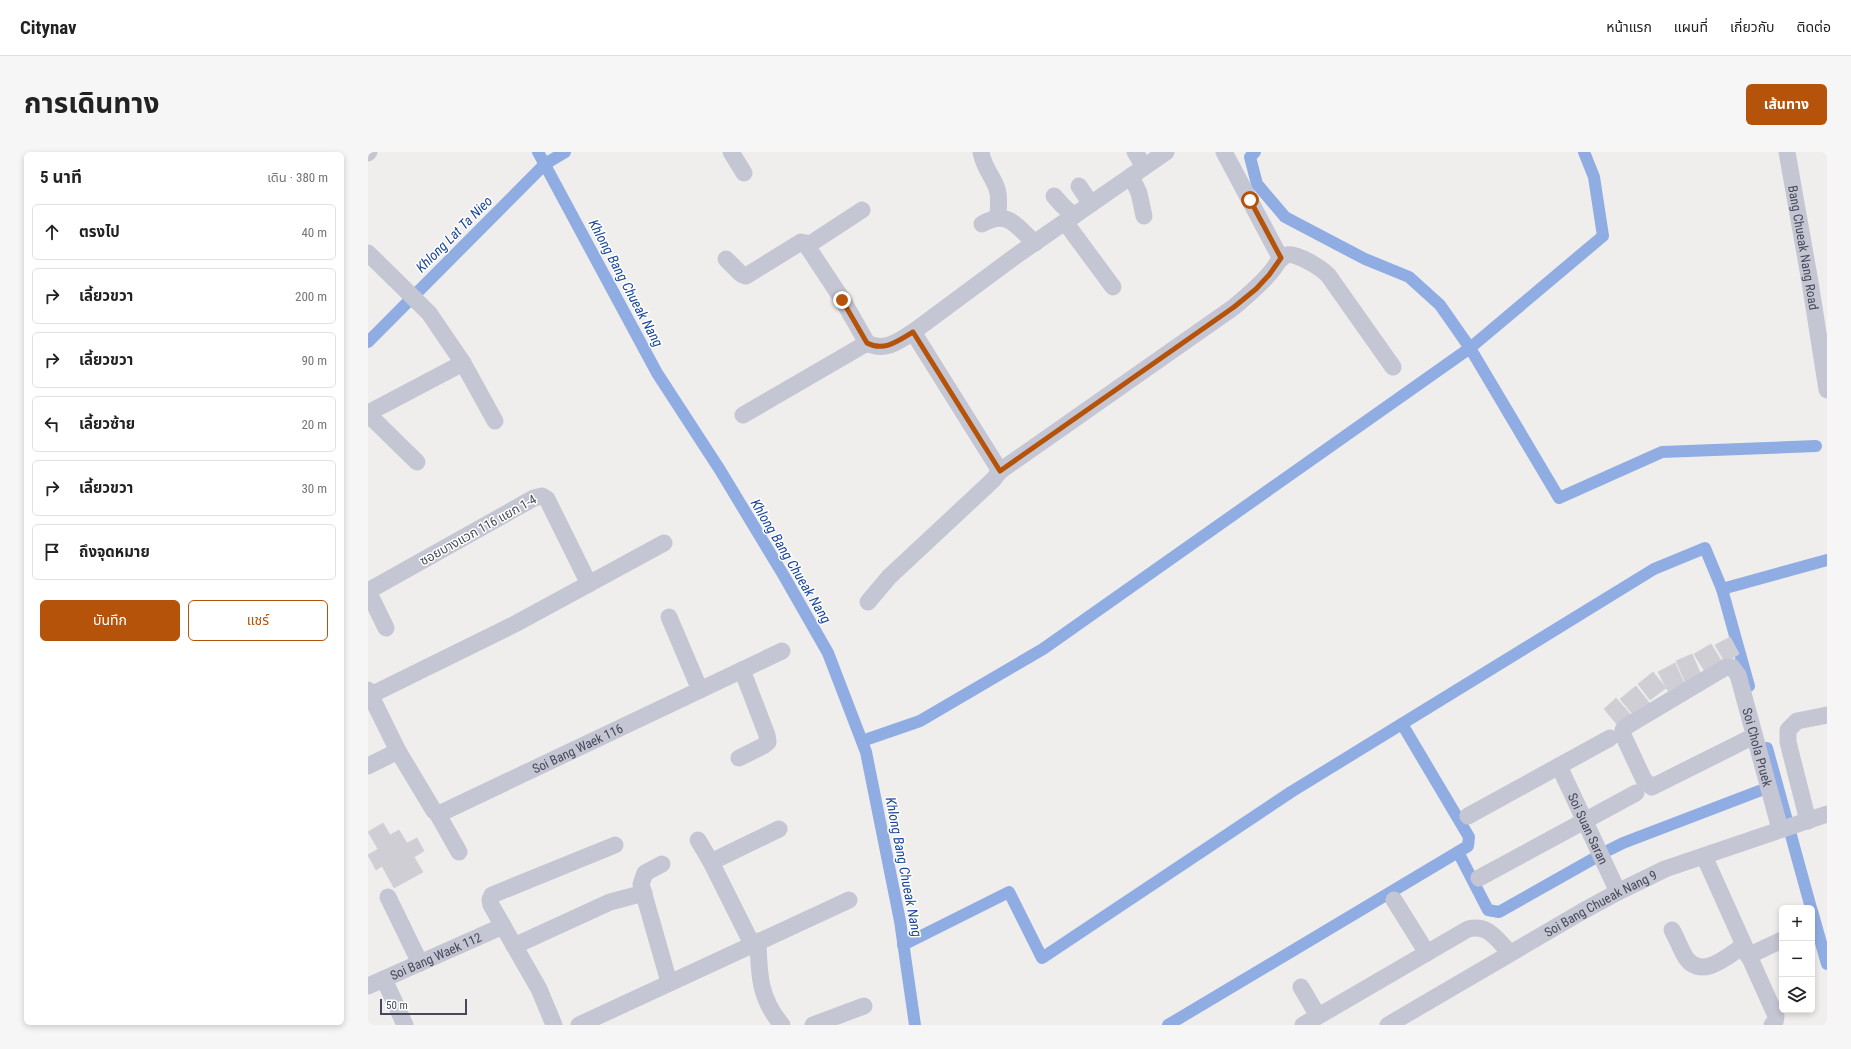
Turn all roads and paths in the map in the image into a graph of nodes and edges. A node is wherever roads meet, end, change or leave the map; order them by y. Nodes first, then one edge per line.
1 (731, 152) edge
2 (982, 152) edge
3 (1135, 152) edge
4 (1165, 152) edge
5 (1224, 152) edge
6 (1790, 153) edge
7 (1138, 171) junction
8 (744, 173) dead end
9 (1079, 186) dead end
10 (1054, 196) dead end
11 (1091, 204) junction
12 (862, 210) dead end
13 (1144, 216) dead end
14 (998, 217) junction
15 (1070, 219) junction
16 (982, 224) dead end
17 (1035, 243) junction
18 (807, 246) junction
19 (368, 253) edge
20 (1281, 258) junction
21 (726, 259) dead end
22 (1113, 286) dead end
23 (913, 332) junction
24 (867, 343) junction
25 (463, 363) junction
26 (1393, 367) dead end
27 (1827, 389) edge
28 (368, 414) edge
29 (744, 416) dead end
30 (495, 421) dead end
31 (416, 462) dead end
32 (1000, 471) junction
33 (664, 543) dead end
34 (589, 584) junction
35 (368, 591) edge
36 (868, 602) dead end
37 (669, 617) dead end
38 (386, 628) dead end
39 (782, 651) dead end
40 (742, 670) junction
41 (700, 690) junction
42 (370, 692) edge
43 (1827, 715) edge
44 (1754, 736) junction
45 (1610, 738) dead end
46 (398, 751) junction
47 (739, 758) dead end
48 (368, 766) edge
49 (1559, 766) junction
50 (1636, 793) dead end
51 (438, 813) junction
52 (1827, 814) edge
53 (1468, 816) dead end
54 (1584, 819) junction
55 (1793, 825) junction
56 (779, 829) dead end
57 (698, 840) dead end
58 (615, 845) dead end
59 (459, 852) dead end
60 (1704, 856) junction
61 (711, 862) junction
62 (662, 864) dead end
63 (1479, 878) dead end
64 (1618, 892) junction
65 (644, 893) junction
66 (388, 897) dead end
67 (849, 900) dead end
68 (1394, 900) dead end
69 (503, 926) junction
70 (1672, 930) dead end
71 (1779, 941) edge
72 (755, 942) junction
73 (514, 946) junction
74 (1746, 951) junction
75 (1427, 953) junction
76 (1510, 953) junction
77 (420, 963) junction
78 (384, 979) junction
79 (669, 982) junction
80 (368, 986) edge
81 (1301, 987) dead end
82 (864, 1006) dead end
83 (1318, 1016) junction
84 (405, 1025) edge
85 (554, 1025) edge
86 (579, 1025) edge
87 (782, 1025) edge
88 (813, 1025) edge
89 (1303, 1025) edge
90 (1388, 1025) edge
91 (1772, 1025) edge

1 - 8 street
2 - 14 street
3 - 7 street
4 - 7 street
5 - 20 street
6 - 27 street, Bang Chueak Nang Road
7 - 11 street
7 - 13 street
9 - 11 street
10 - 15 street
11 - 15 street
12 - 18 street
14 - 16 street
14 - 17 street
15 - 17 street
15 - 22 street
17 - 23 street
18 - 21 street
18 - 24 street
19 - 25 street
20 - 26 street
20 - 32 street
23 - 24 street
23 - 32 street
24 - 29 street
25 - 28 street
25 - 30 street
28 - 31 street
32 - 36 street
33 - 34 street
34 - 35 street, ซอยบางแวก 116 แยก 1-4
34 - 42 street
35 - 38 street
37 - 41 street
39 - 40 street, Soi Bang Waek 116
40 - 41 street, Soi Bang Waek 116
40 - 47 street
41 - 51 street, Soi Bang Waek 116
42 - 46 street
43 - 55 street
44 - 44 street, Soi Chola Pruek
44 - 55 street, Soi Chola Pruek
45 - 49 street
46 - 48 street
46 - 51 street
49 - 53 street
49 - 54 street, Soi Suan Saran
50 - 54 street
51 - 59 street
52 - 55 street, Soi Bang Chueak Nang 9
54 - 63 street
54 - 64 street, Soi Suan Saran
55 - 60 street, Soi Bang Chueak Nang 9
56 - 61 street
57 - 61 street
58 - 69 street
60 - 64 street, Soi Bang Chueak Nang 9
60 - 74 street
61 - 72 street
62 - 65 street
64 - 76 street, Soi Bang Chueak Nang 9
65 - 73 street
65 - 79 street
66 - 77 street
67 - 72 street
68 - 75 street
69 - 73 street
69 - 77 street, Soi Bang Waek 112
70 - 74 street
71 - 74 street
72 - 79 street
72 - 87 street
73 - 85 street
74 - 91 street
75 - 76 street
75 - 83 street
76 - 90 street, Soi Bang Chueak Nang 9
77 - 78 street, Soi Bang Waek 112
78 - 80 street, Soi Bang Waek 112
78 - 84 street
79 - 86 street
81 - 83 street
82 - 88 street
83 - 89 street

